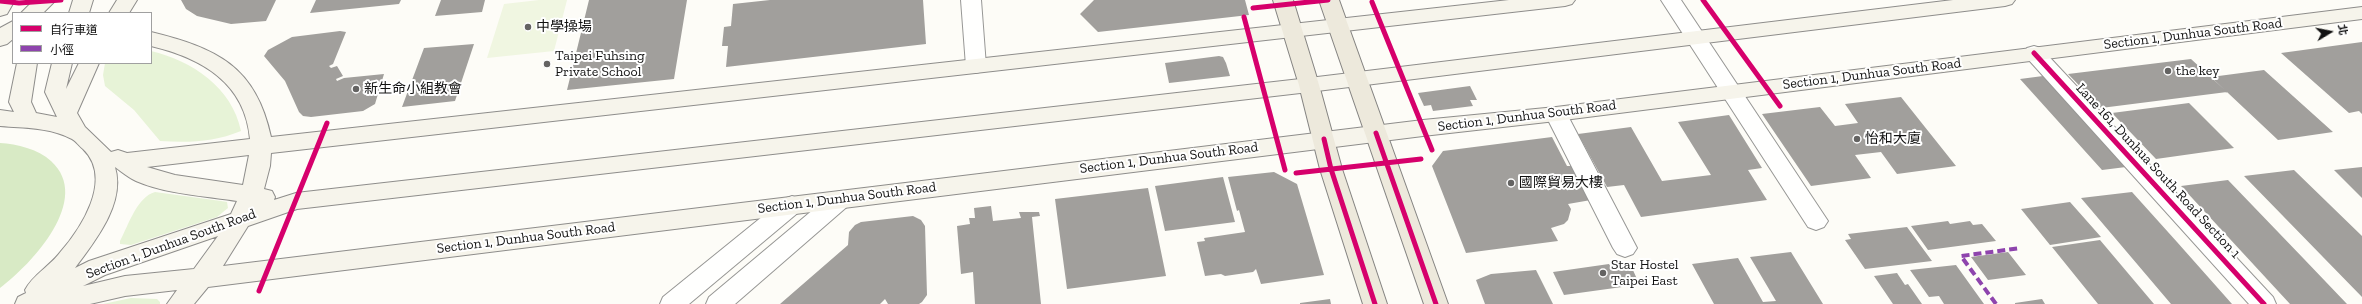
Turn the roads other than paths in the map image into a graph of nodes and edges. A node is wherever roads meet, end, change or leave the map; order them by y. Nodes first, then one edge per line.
1 (5, 0) edge
2 (83, 0) edge
3 (127, 0) edge
4 (971, 0) edge
5 (1283, 0) edge
6 (1329, 0) edge
7 (1565, 0) edge
8 (1671, 0) edge
9 (2005, 0) edge
10 (0, 10) edge
11 (79, 12) edge
12 (120, 12) edge
13 (2362, 13) edge
14 (1338, 25) junction
15 (1293, 30) junction
16 (1695, 37) junction
17 (152, 39) edge
18 (2034, 53) junction
19 (27, 64) edge
20 (62, 64) edge
21 (89, 64) edge
22 (976, 66) junction
23 (1357, 79) junction
24 (1310, 85) junction
25 (1730, 91) junction
26 (1556, 114) junction
27 (27, 117) junction
28 (0, 118) edge
29 (71, 121) junction
30 (1376, 133) junction
31 (1324, 139) junction
32 (261, 146) junction
33 (97, 147) junction
34 (126, 162) junction
35 (251, 195) junction
36 (841, 199) junction
37 (296, 201) junction
38 (792, 205) junction
39 (241, 218) junction
40 (1816, 221) dead end
41 (1625, 248) dead end
42 (203, 278) junction
43 (20, 304) edge
44 (27, 304) edge
45 (49, 304) edge
46 (179, 304) edge
47 (672, 304) edge
48 (718, 304) edge
49 (1375, 304) edge
50 (1436, 304) edge
51 (2264, 304) edge

1 - 10 main road
2 - 11 main road
3 - 12 main road
4 - 22 street
5 - 15 main road
6 - 14 main road
7 - 14 main road
8 - 16 street
9 - 16 main road, Section 1, Dunhua South Road
13 - 18 main road, Section 1, Dunhua South Road
14 - 15 main road
14 - 23 main road
15 - 22 main road
15 - 24 main road
16 - 23 main road, Section 1, Dunhua South Road
16 - 25 street
17 - 32 main road
18 - 25 main road, Section 1, Dunhua South Road
18 - 51 street, Lane 161, Dunhua South Road Section 1
19 - 27 main road
20 - 29 main road
21 - 29 main road
22 - 32 main road
23 - 24 main road, Section 1, Dunhua South Road
23 - 30 main road
24 - 31 main road
24 - 37 main road, Section 1, Dunhua South Road
25 - 26 main road, Section 1, Dunhua South Road
25 - 40 street
26 - 30 main road, Section 1, Dunhua South Road
26 - 41 street
27 - 28 main road
27 - 29 main road
29 - 33 main road
30 - 31 main road, Section 1, Dunhua South Road
30 - 50 main road
31 - 36 main road, Section 1, Dunhua South Road
31 - 49 main road
32 - 34 main road
32 - 35 main road
33 - 34 main road, Section 1, Dunhua South Road
33 - 43 main road
34 - 35 main road, Section 1, Dunhua South Road
35 - 37 main road, Section 1, Dunhua South Road
35 - 39 main road
36 - 38 main road, Section 1, Dunhua South Road
36 - 48 street
37 - 39 main road, Section 1, Dunhua South Road
38 - 42 main road, Section 1, Dunhua South Road
38 - 47 street
39 - 42 main road
39 - 44 main road, Section 1, Dunhua South Road
42 - 45 main road, Section 1, Dunhua South Road
42 - 46 main road

